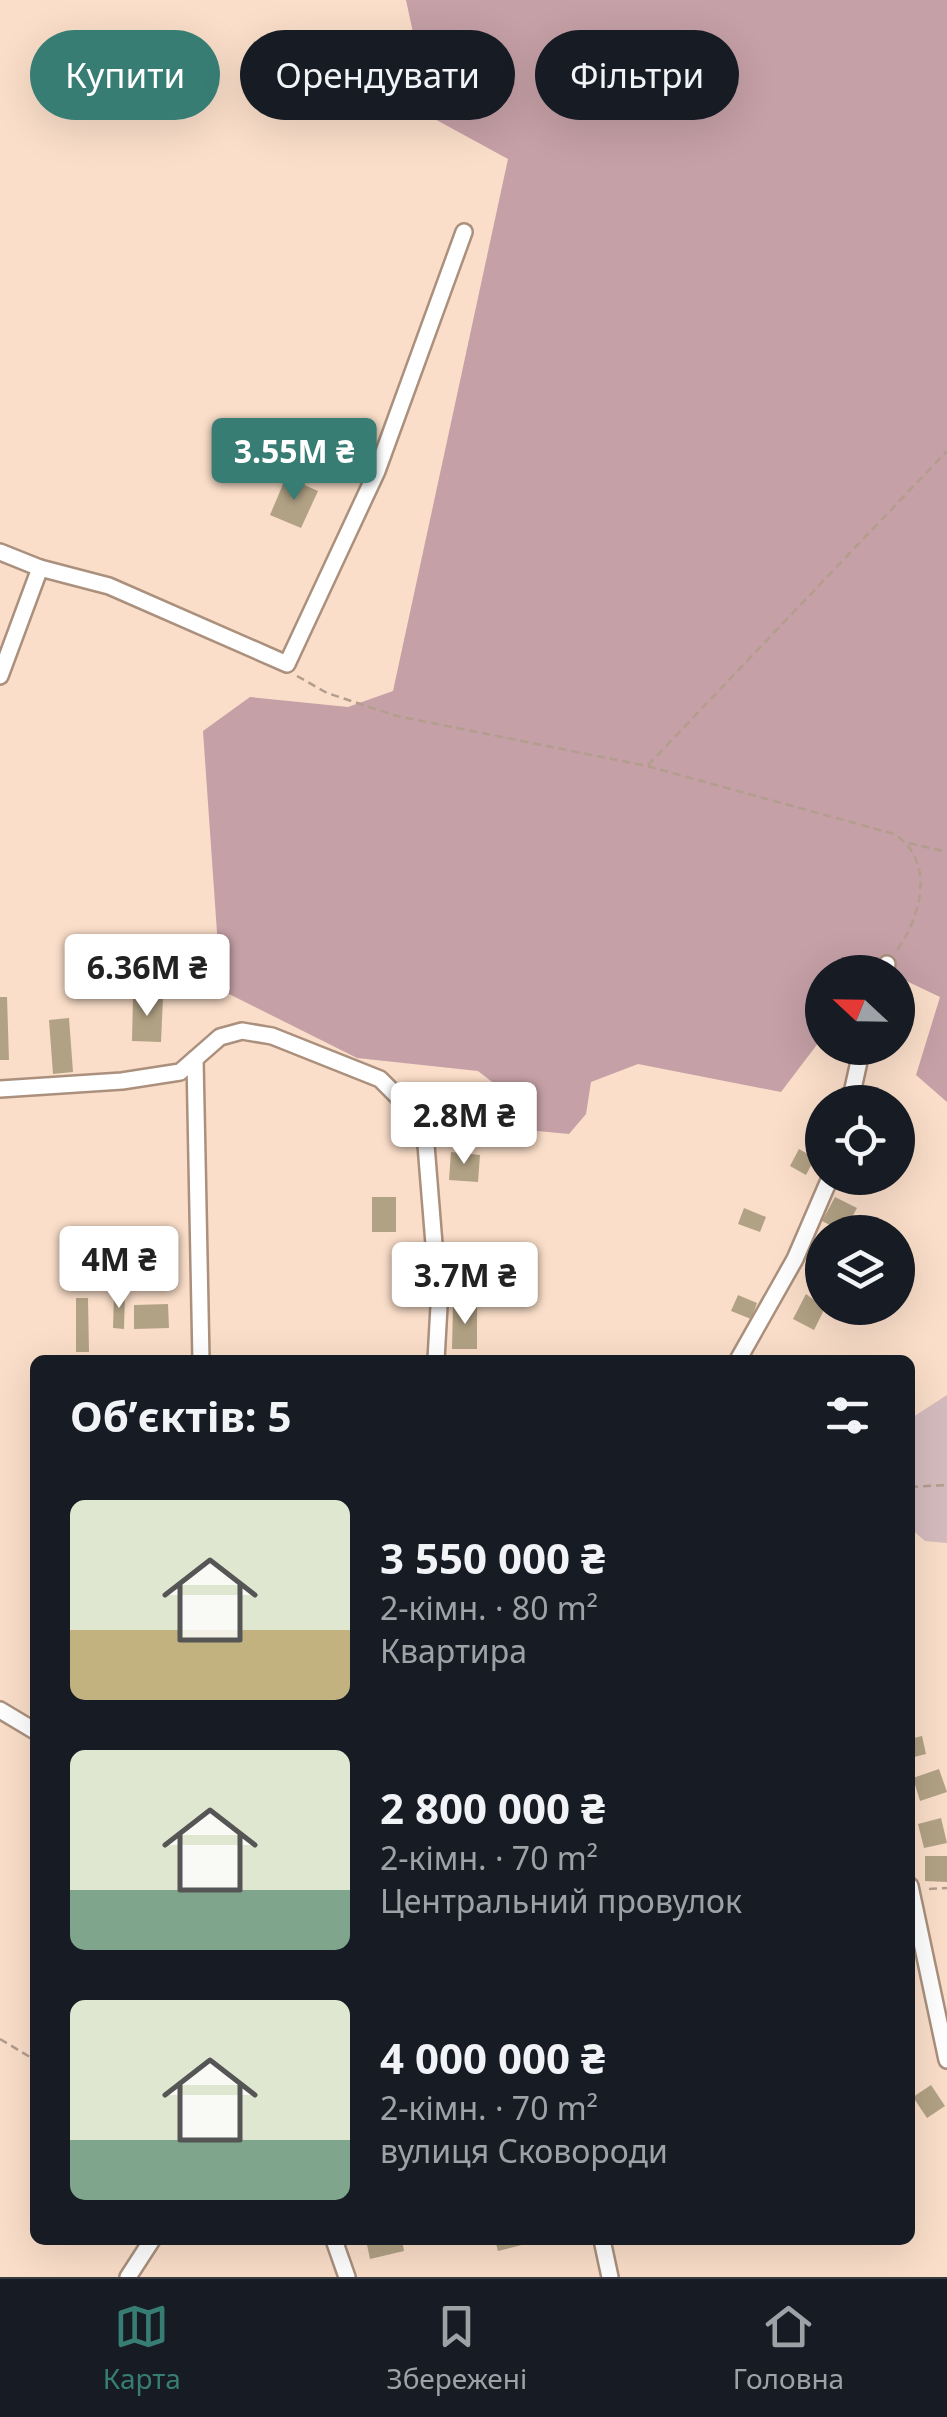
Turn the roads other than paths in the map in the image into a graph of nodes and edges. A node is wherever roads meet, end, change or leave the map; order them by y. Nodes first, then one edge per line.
1 (464, 232) dead end
2 (0, 552) edge
3 (40, 568) junction
4 (0, 676) edge
5 (195, 1058) junction
6 (0, 1089) edge
7 (823, 1195) edge
8 (201, 1355) edge
9 (436, 1355) edge
10 (741, 1355) edge
11 (0, 1710) edge
12 (30, 1728) edge
13 (915, 1911) edge
14 (947, 2060) edge
15 (149, 2245) edge
16 (336, 2245) edge
17 (603, 2245) edge
18 (128, 2277) edge
19 (347, 2277) edge
20 (610, 2277) edge

1 - 3 street
2 - 3 street
3 - 4 street
5 - 6 street
5 - 8 street
5 - 9 street
7 - 10 street
11 - 12 street
13 - 14 street
15 - 18 street
16 - 19 street
17 - 20 street

